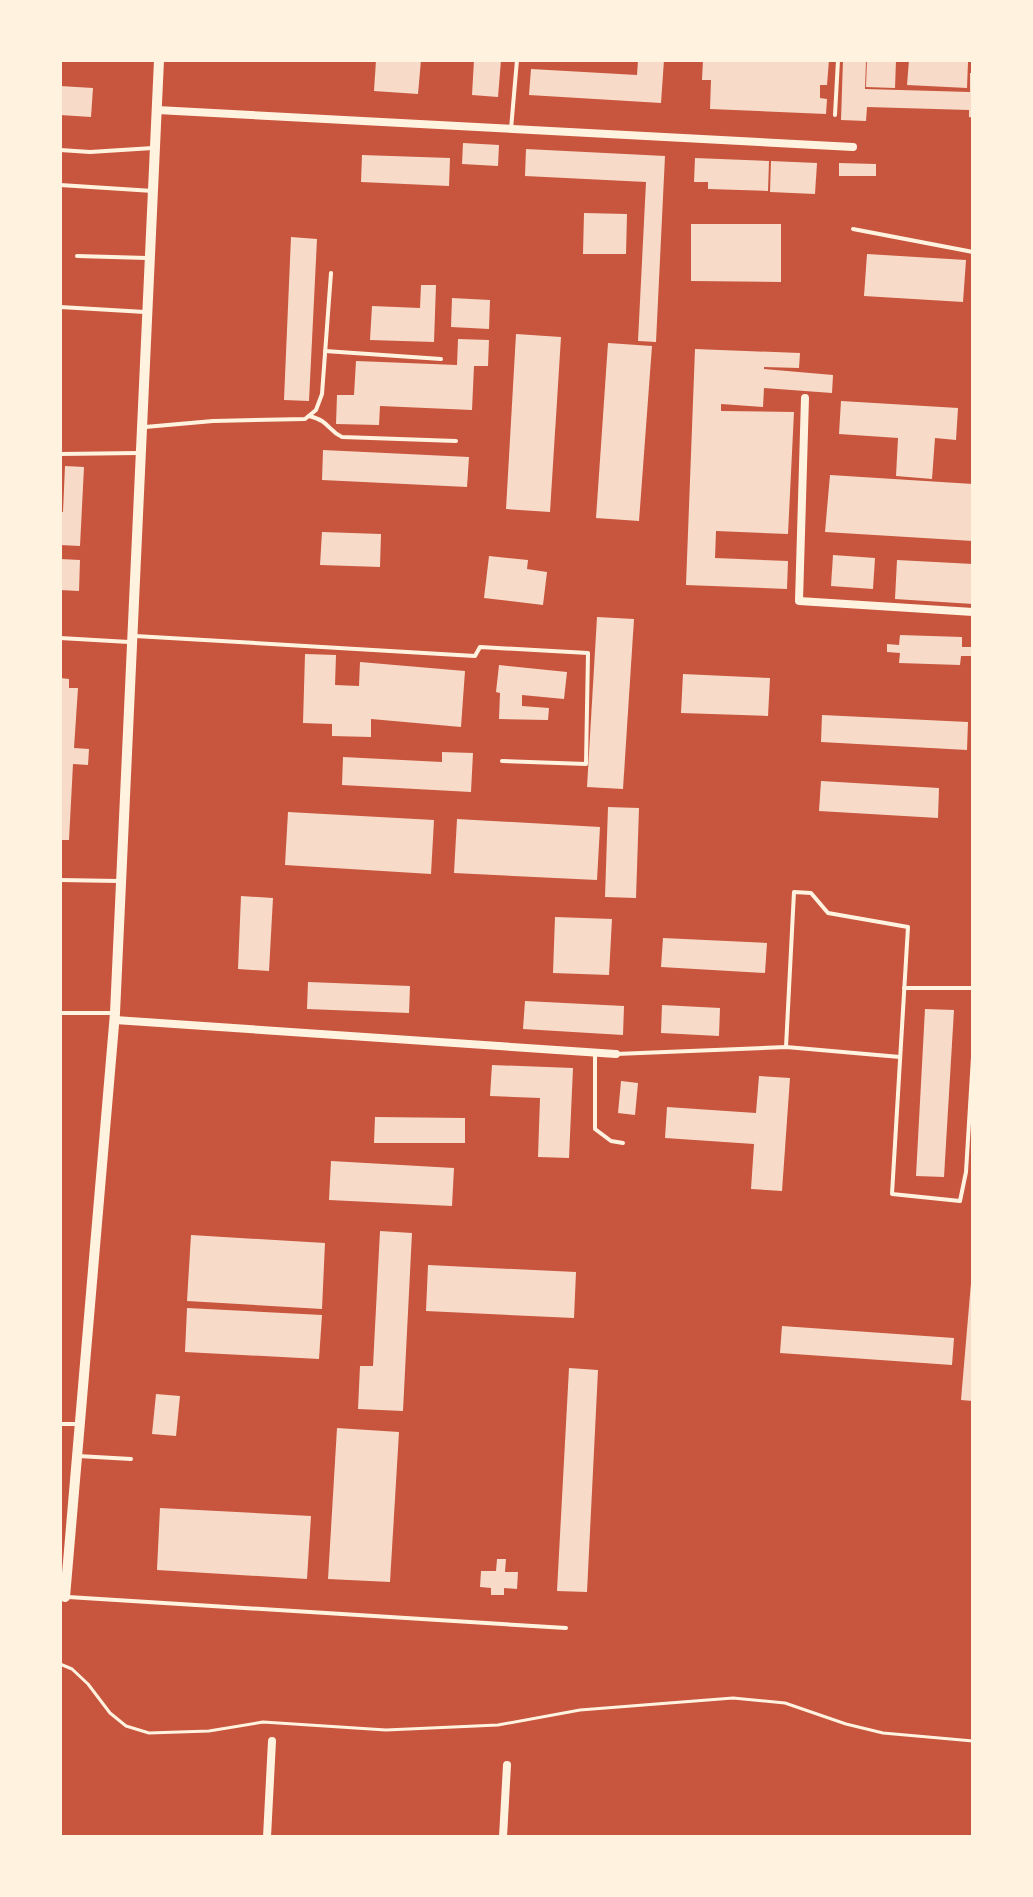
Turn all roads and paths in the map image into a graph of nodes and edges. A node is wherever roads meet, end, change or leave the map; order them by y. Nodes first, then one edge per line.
1 (159, 60) edge
2 (517, 60) edge
3 (838, 60) edge
4 (157, 110) junction
5 (835, 115) dead end
6 (511, 129) junction
7 (853, 147) dead end
8 (155, 148) junction
9 (60, 150) edge
10 (60, 185) edge
11 (153, 191) junction
12 (853, 229) dead end
13 (973, 252) edge
14 (77, 256) dead end
15 (150, 258) junction
16 (331, 273) dead end
17 (60, 307) edge
18 (148, 312) junction
19 (325, 351) junction
20 (441, 359) dead end
21 (805, 398) dead end
22 (309, 416) junction
23 (142, 428) junction
24 (456, 441) dead end
25 (141, 453) junction
26 (60, 454) edge
27 (973, 612) edge
28 (60, 638) edge
29 (132, 639) junction
30 (502, 761) dead end
31 (60, 880) edge
32 (121, 881) junction
33 (904, 988) junction
34 (973, 988) edge
35 (60, 1013) edge
36 (115, 1017) junction
37 (786, 1047) junction
38 (595, 1052) junction
39 (616, 1054) joint
40 (900, 1057) junction
41 (973, 1057) edge
42 (623, 1143) dead end
43 (60, 1424) edge
44 (81, 1424) junction
45 (78, 1456) junction
46 (131, 1459) dead end
47 (63, 1596) edge
48 (566, 1628) dead end
49 (60, 1664) edge
50 (272, 1741) dead end
51 (973, 1741) edge
52 (507, 1765) dead end
53 (267, 1837) edge
54 (503, 1837) edge

1 - 4 street
2 - 6 lane
3 - 5 lane
4 - 6 street
4 - 8 street
6 - 7 street
8 - 9 lane
8 - 11 street
10 - 11 lane
11 - 15 street
12 - 13 lane
14 - 15 lane
15 - 18 street
16 - 19 lane
17 - 18 lane
18 - 23 street
19 - 20 lane
19 - 22 lane
21 - 27 street
22 - 23 lane
22 - 24 lane
23 - 25 street
25 - 26 lane
25 - 29 street
28 - 29 lane
29 - 30 lane
29 - 32 street
31 - 32 lane
32 - 36 street
33 - 34 lane
33 - 37 lane
33 - 40 lane
35 - 36 lane
36 - 38 street
36 - 44 street
37 - 39 lane
37 - 40 lane
38 - 39 street
38 - 42 lane
40 - 41 lane
43 - 44 lane
44 - 45 street
45 - 46 lane
45 - 47 street
47 - 48 lane
49 - 51 path
50 - 53 street
52 - 54 street

